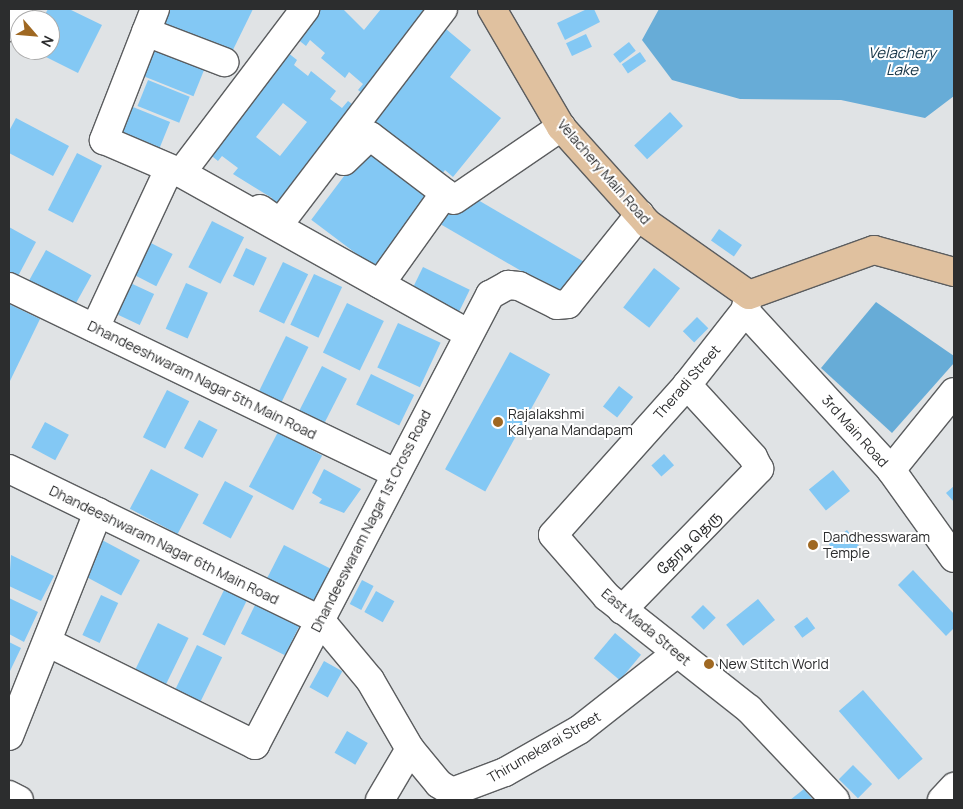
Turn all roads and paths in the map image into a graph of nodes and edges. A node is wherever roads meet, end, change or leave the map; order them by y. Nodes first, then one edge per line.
1 (18, 9) edge
2 (305, 9) edge
3 (443, 9) edge
4 (492, 9) edge
5 (151, 20) edge
6 (9, 27) edge
7 (224, 62) dead end
8 (561, 127) junction
9 (180, 168) junction
10 (454, 200) dead end
11 (640, 214) junction
12 (284, 230) junction
13 (954, 272) edge
14 (380, 284) junction
15 (9, 286) edge
16 (747, 303) junction
17 (95, 328) junction
18 (469, 334) junction
19 (687, 384) junction
20 (954, 392) edge
21 (9, 469) edge
22 (890, 470) junction
23 (396, 473) junction
24 (98, 512) junction
25 (554, 529) joint
26 (954, 558) edge
27 (622, 610) junction
28 (320, 620) junction
29 (49, 643) junction
30 (677, 653) junction
31 (9, 736) edge
32 (410, 749) junction
33 (954, 787) edge
34 (466, 793) edge
35 (9, 795) edge
36 (19, 800) edge
37 (380, 800) edge
38 (835, 800) edge
39 (942, 800) edge

1 - 6 street
2 - 9 street
3 - 9 street
4 - 8 main road, Velachery Main Road
5 - 7 street
5 - 9 street
8 - 10 street
8 - 11 main road, Velachery Main Road
9 - 12 street
9 - 17 street
11 - 16 main road, Velachery Main Road
11 - 18 street, Dhandeeswaram Nagar 1st Cross Road
12 - 14 street
12 - 14 street
13 - 16 main road
14 - 18 street
15 - 17 street, Dhandeeshwaram Nagar 5th Main Road
16 - 19 street, Theradi Street
16 - 22 street, 3rd Main Road
17 - 23 street, Dhandeeshwaram Nagar 5th Main Road
18 - 23 street, Dhandeeswaram Nagar 1st Cross Road
19 - 25 street, Theradi Street
19 - 27 street, தேரடி தெரு
20 - 22 street
21 - 24 street, Dhandeeshwaram Nagar 6th Main Road
22 - 26 street, 3rd Main Road
23 - 28 street, Dhandeeswaram Nagar 1st Cross Road
24 - 28 street, Dhandeeshwaram Nagar 6th Main Road
24 - 29 street
25 - 27 street, East Mada Street
27 - 30 street, East Mada Street
28 - 29 street, Dhandeeswaram Nagar 1st Cross Road
28 - 32 street
29 - 31 street
30 - 34 street, Thirumekarai Street
30 - 38 street, East Mada Street
32 - 34 street
32 - 37 street
33 - 39 street
35 - 36 street

